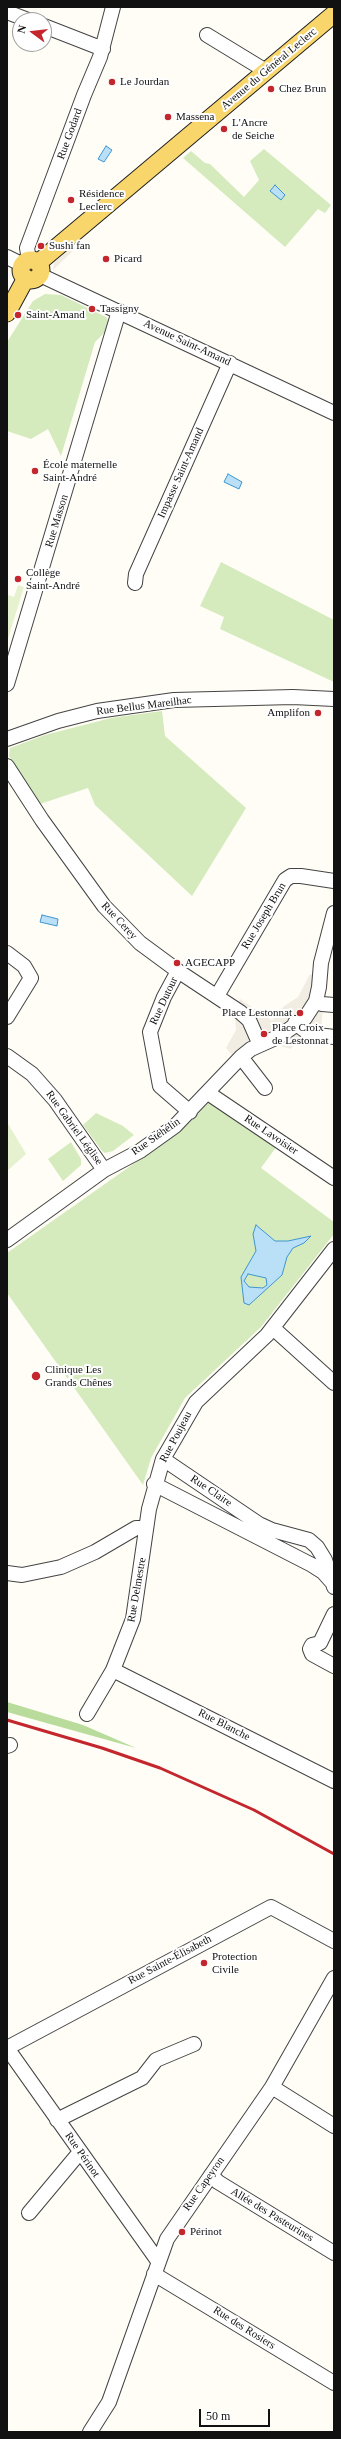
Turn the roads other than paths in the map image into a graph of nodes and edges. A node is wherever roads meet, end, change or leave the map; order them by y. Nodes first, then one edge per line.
1 (113, 7) edge
2 (334, 14) edge
3 (52, 29) edge
4 (207, 35) dead end
5 (103, 49) junction
6 (266, 71) junction
7 (7, 257) edge
8 (31, 268) junction
9 (119, 311) junction
10 (7, 313) edge
11 (230, 363) junction
12 (334, 413) edge
13 (135, 583) dead end
14 (7, 684) edge
15 (334, 699) edge
16 (7, 739) edge
17 (7, 766) edge
18 (334, 881) edge
19 (334, 913) edge
20 (7, 953) edge
21 (321, 963) junction
22 (178, 971) junction
23 (217, 996) junction
24 (316, 1001) junction
25 (334, 1005) edge
26 (7, 1017) edge
27 (295, 1023) junction
28 (334, 1037) edge
29 (260, 1045) junction
30 (7, 1056) edge
31 (241, 1057) junction
32 (265, 1088) dead end
33 (208, 1093) junction
34 (190, 1112) junction
35 (104, 1170) junction
36 (334, 1178) edge
37 (7, 1240) edge
38 (334, 1249) edge
39 (273, 1328) junction
40 (334, 1383) edge
41 (163, 1459) junction
42 (154, 1484) junction
43 (146, 1528) junction
44 (256, 1529) junction
45 (7, 1573) edge
46 (333, 1584) edge
47 (334, 1614) edge
48 (334, 1666) edge
49 (113, 1670) junction
50 (87, 1714) dead end
51 (334, 1781) edge
52 (334, 1941) edge
53 (334, 1978) edge
54 (194, 2044) dead end
55 (9, 2055) edge
56 (272, 2087) junction
57 (57, 2120) junction
58 (334, 2126) edge
59 (80, 2152) junction
60 (211, 2175) junction
61 (29, 2213) dead end
62 (334, 2252) edge
63 (156, 2268) junction
64 (334, 2383) edge
65 (90, 2432) edge

1 - 5 street, Rue Godard
2 - 6 main road, Avenue du Général Leclerc
3 - 5 street
4 - 6 street
5 - 8 street, Rue Godard
6 - 8 main road, Avenue du Général Leclerc
7 - 8 street, Avenue Saint-Amand
8 - 9 street, Avenue Saint-Amand
8 - 10 main road
9 - 11 street, Avenue Saint-Amand
9 - 14 street, Rue Masson
11 - 12 street, Avenue Saint-Amand
11 - 13 street, Impasse Saint-Amand
15 - 16 street, Rue Bellus Mareilhac
17 - 22 street, Rue Cerey
18 - 23 street, Rue Joseph Brun
19 - 21 street
20 - 26 street
21 - 24 street
21 - 27 street
22 - 23 street, Rue Cerey
22 - 34 street, Rue Dutour
23 - 29 street, Rue Cerey
24 - 25 street
24 - 27 street, Rue Stéhélin
27 - 28 street
27 - 29 street, Rue Stéhélin
29 - 31 street, Rue Stéhélin
30 - 35 street, Rue Gabriel Léglise
31 - 32 street
31 - 33 street, Rue Stéhélin
33 - 34 street, Rue Stéhélin
33 - 36 street, Rue Lavoisier
34 - 35 street, Rue Stéhélin
35 - 37 street, Rue Stéhélin
38 - 39 street, Rue Poujeau
39 - 40 street
39 - 41 street, Rue Poujeau
41 - 42 street, Rue Poujeau
41 - 44 street, Rue Claire
42 - 43 street, Rue Poujeau
42 - 44 street, Rue Claire
43 - 45 street
43 - 49 street, Rue Delmestre
44 - 46 street, Rue Claire
44 - 46 street, Rue Claire
47 - 48 street
49 - 50 street, Rue Delmestre
49 - 51 street, Rue Blanche
52 - 55 street, Rue Sainte-Élisabeth
53 - 56 street, Rue Capeyron
54 - 57 street
55 - 57 street, Rue Périnot
56 - 58 street
56 - 60 street, Rue Capeyron
57 - 59 street, Rue Périnot
59 - 61 street
59 - 63 street, Rue Périnot
60 - 62 street, Allée des Pasteurines
60 - 63 street, Rue Capeyron
63 - 64 street, Rue des Rosiers
63 - 65 street, Rue Capeyron

